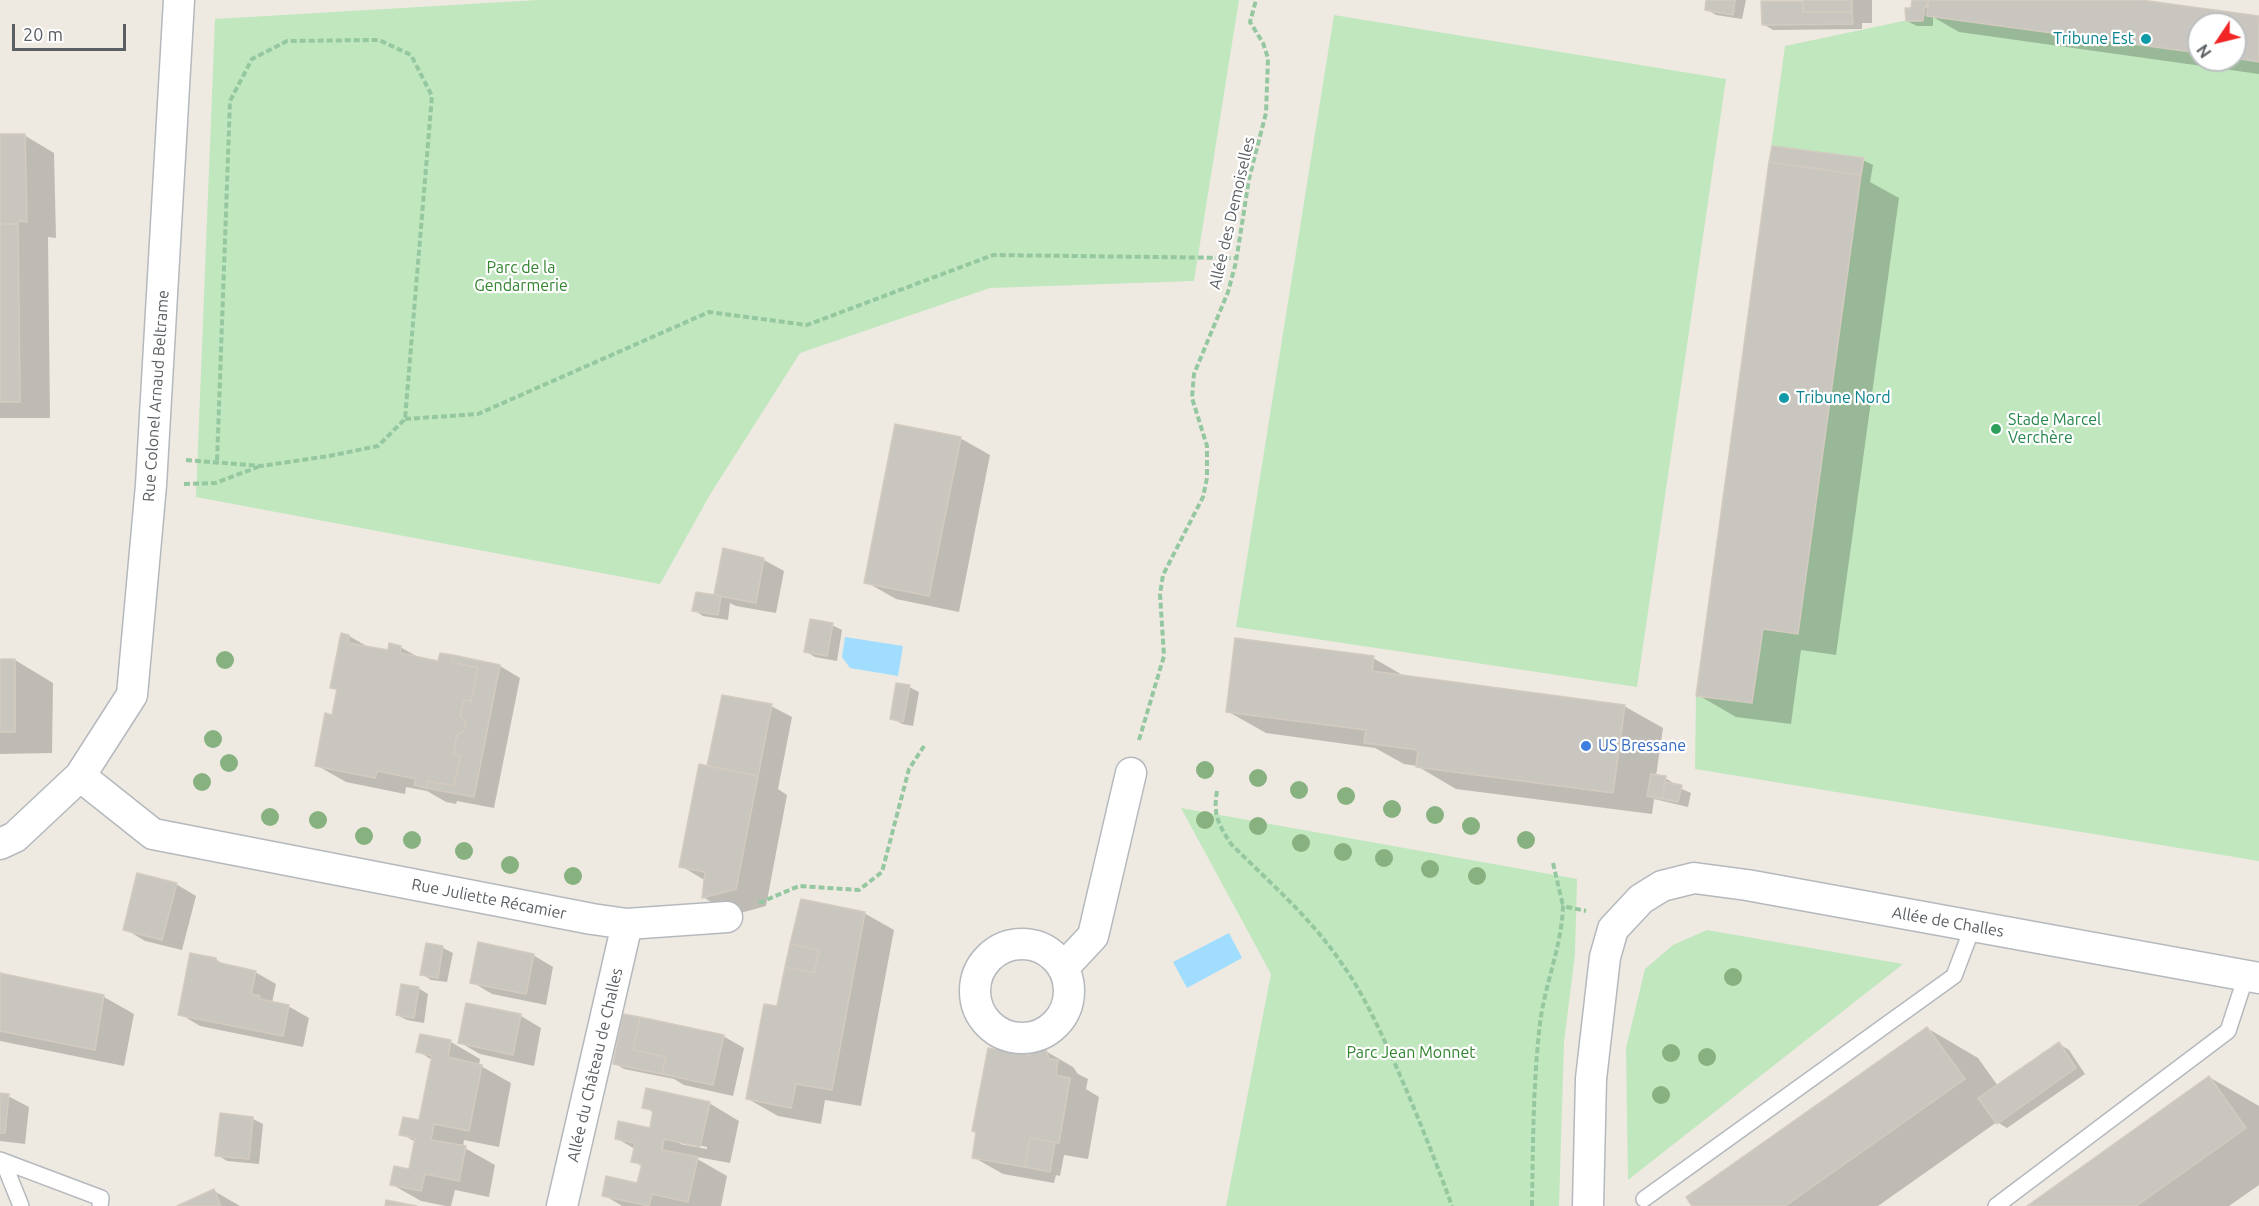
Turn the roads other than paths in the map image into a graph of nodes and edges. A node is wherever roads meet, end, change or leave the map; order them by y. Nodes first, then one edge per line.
1 (179, 0) edge
2 (1131, 773) road end
3 (80, 776) junction
4 (0, 844) edge
5 (727, 917) road end
6 (627, 924) junction
7 (1973, 926) junction
8 (1064, 967) dead end
9 (2253, 977) edge
10 (1, 1161) edge
11 (1644, 1199) dead end
12 (21, 1206) edge
13 (100, 1206) edge
14 (562, 1206) edge
15 (1588, 1206) edge
16 (1996, 1206) edge

1 - 3 street, Rue Colonel Arnaud Beltrame
2 - 8 street
3 - 4 street
3 - 6 street, Rue Juliette Récamier
5 - 6 street, Rue Juliette Récamier
6 - 14 street, Allée du Château de Challes
7 - 9 street, Allée de Challes
7 - 11 lane
7 - 15 street, Allée de Challes
9 - 16 lane
10 - 12 lane
10 - 13 lane

